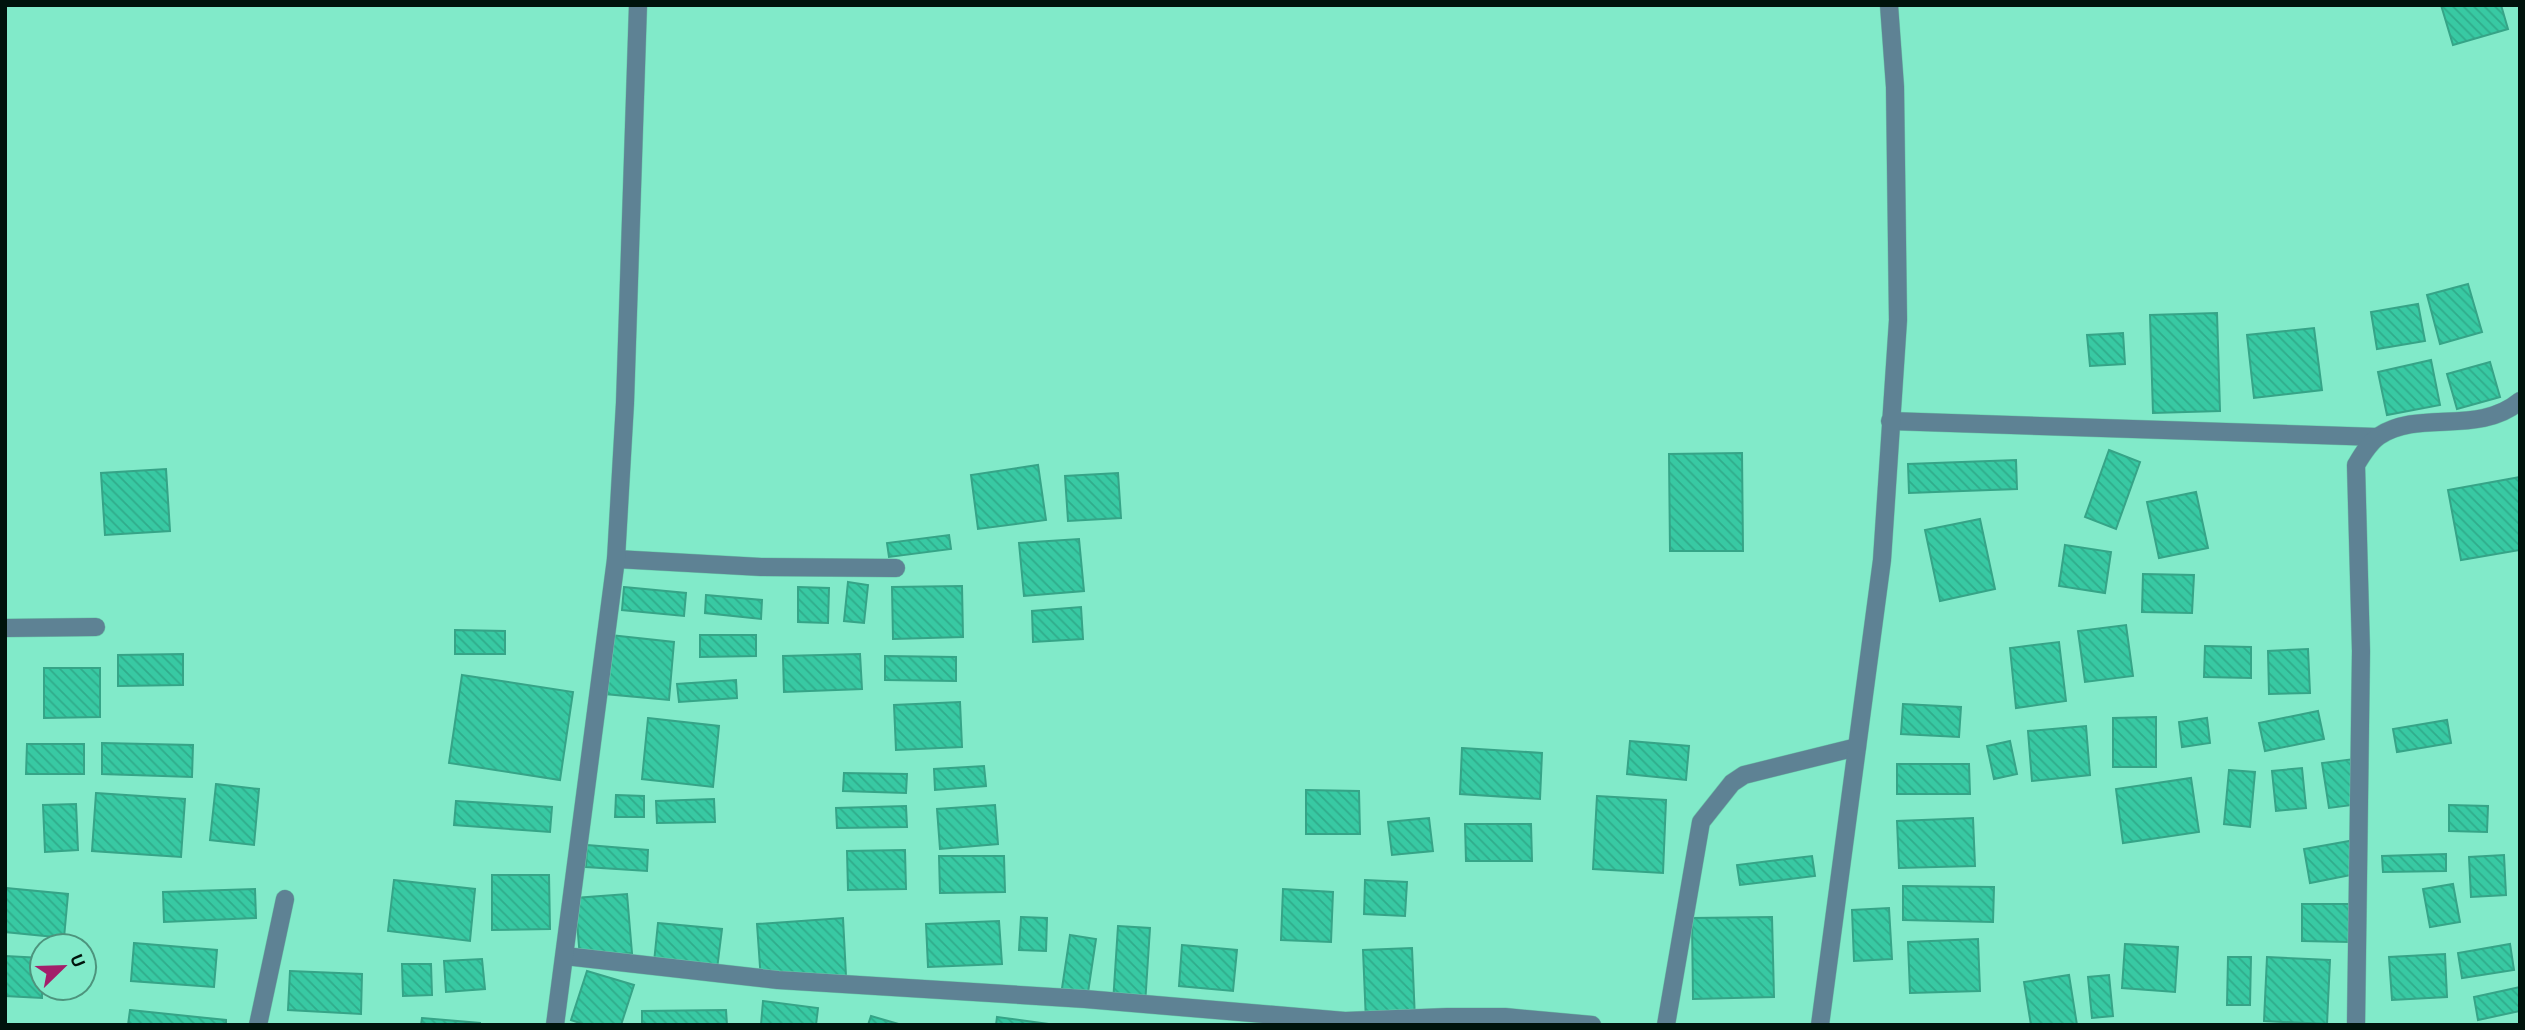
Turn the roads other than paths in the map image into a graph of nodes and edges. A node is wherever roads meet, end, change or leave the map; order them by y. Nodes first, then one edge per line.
1 (638, 5) edge
2 (1889, 5) edge
3 (2520, 401) edge
4 (1890, 421) junction
5 (2377, 437) junction
6 (616, 559) junction
7 (896, 568) dead end
8 (96, 627) dead end
9 (5, 628) edge
10 (1857, 747) junction
11 (285, 899) dead end
12 (565, 956) junction
13 (258, 1025) edge
14 (555, 1025) edge
15 (1592, 1025) edge
16 (1666, 1025) edge
17 (1820, 1025) edge
18 (2356, 1025) edge

1 - 6 street
2 - 4 street
3 - 5 street
4 - 5 street
4 - 10 street
5 - 18 street
6 - 7 street
6 - 12 street
8 - 9 street
10 - 16 street
10 - 17 street
11 - 13 street
12 - 14 street
12 - 15 street

